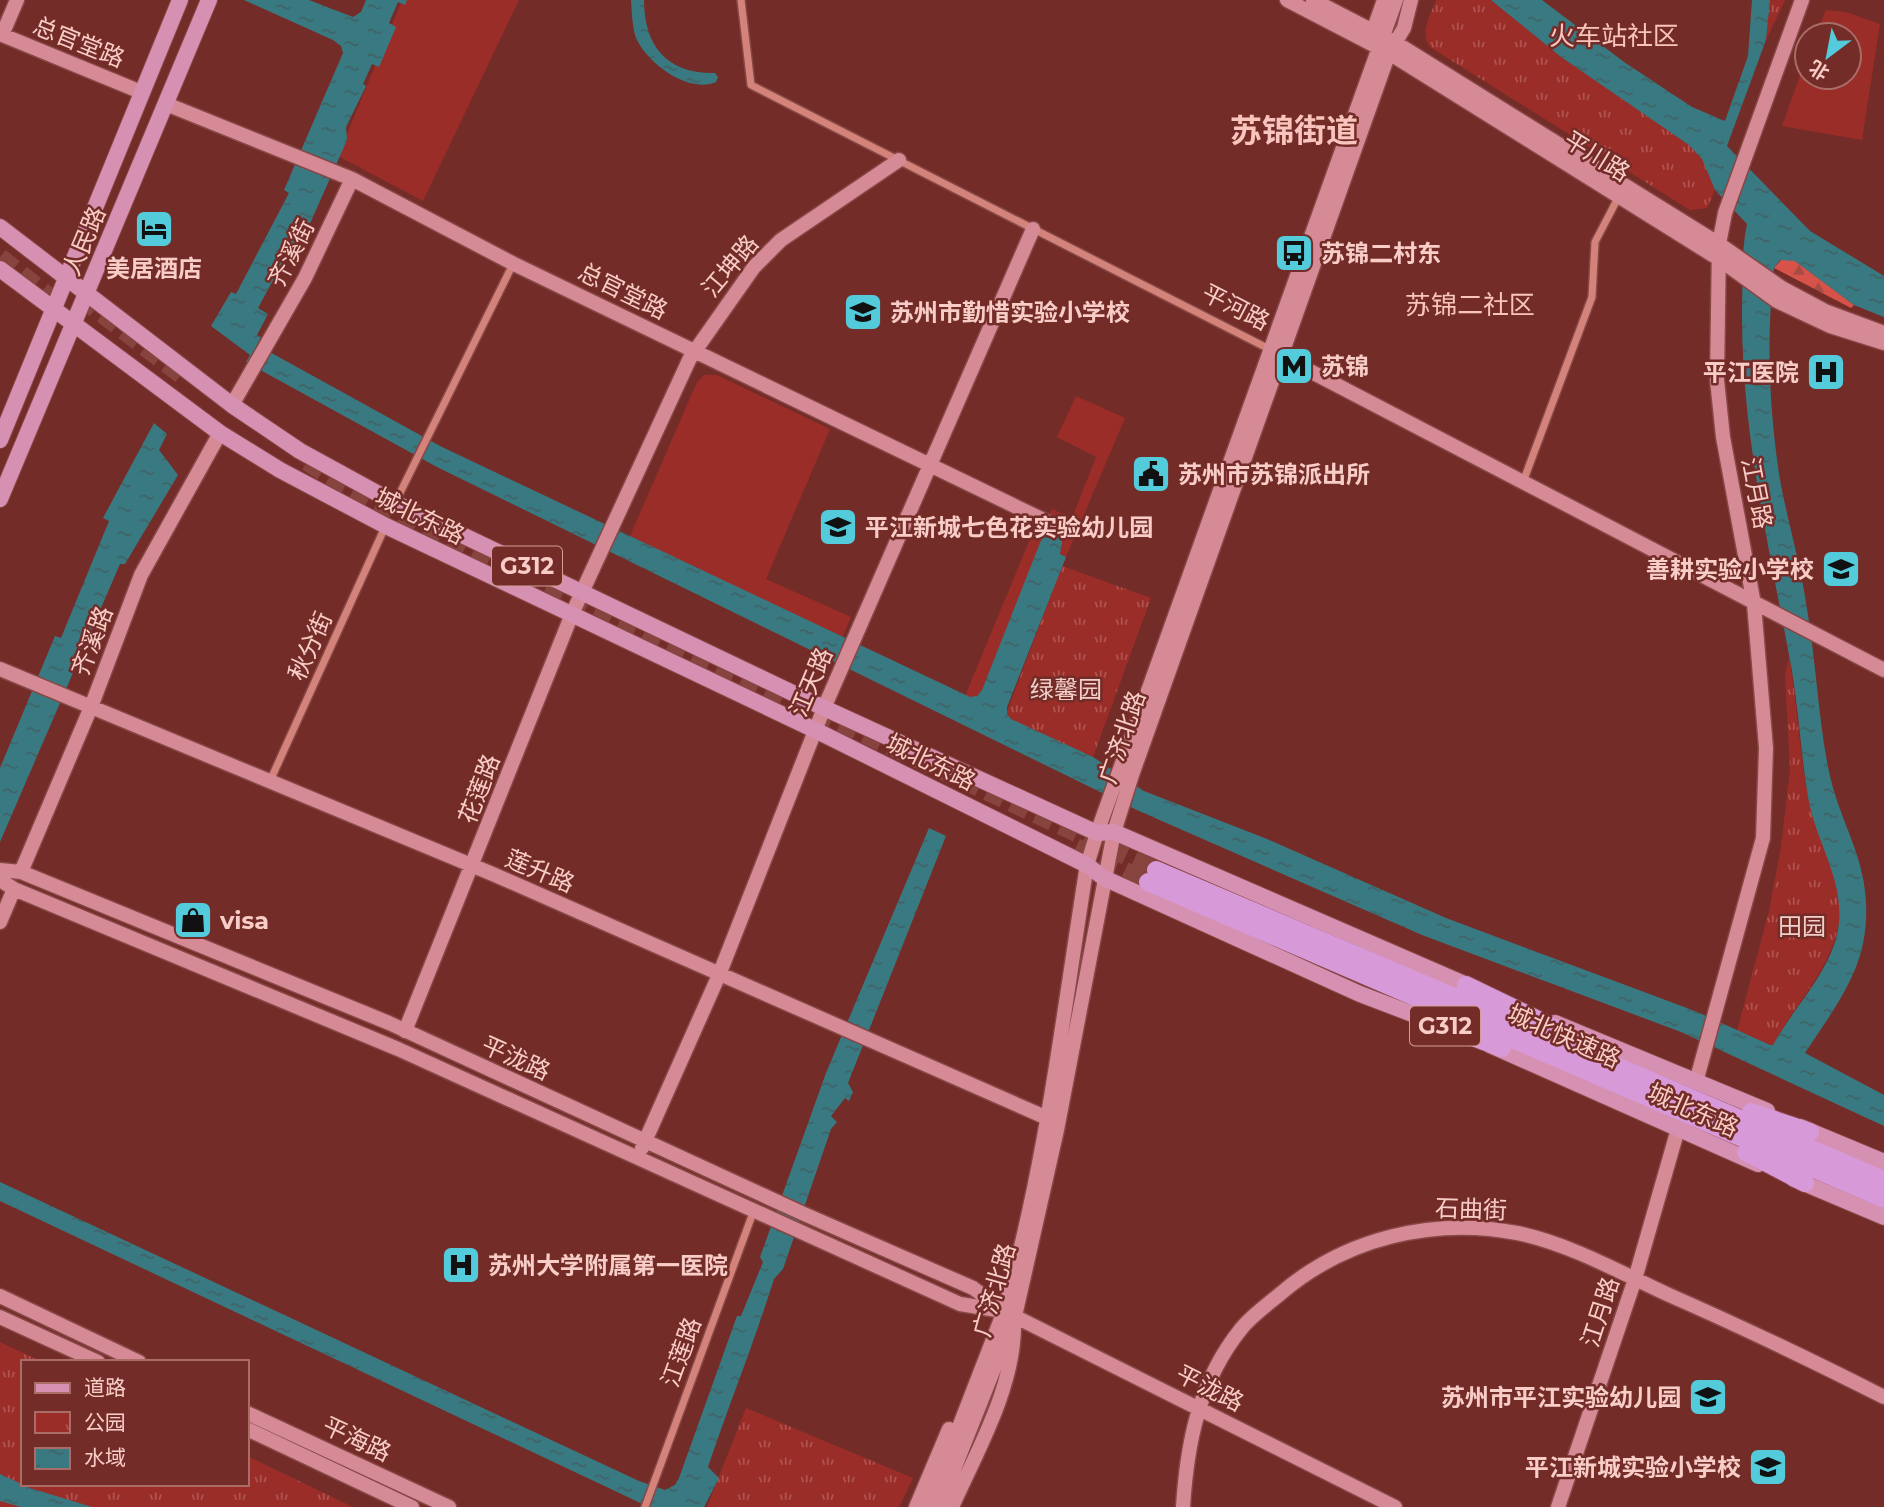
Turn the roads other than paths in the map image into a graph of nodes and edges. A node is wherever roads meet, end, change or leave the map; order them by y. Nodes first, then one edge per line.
1 (17, 0) edge
2 (180, 0) edge
3 (209, 0) edge
4 (741, 0) edge
5 (1287, 0) edge
6 (1313, 0) edge
7 (1384, 0) edge
8 (1396, 0) edge
9 (1414, 0) edge
10 (1802, 0) edge
11 (1, 35) edge
12 (1384, 42) junction
13 (141, 92) junction
14 (166, 104) junction
15 (899, 160) junction
16 (346, 177) junction
17 (1619, 196) junction
18 (0, 228) edge
19 (1033, 229) junction
20 (1719, 252) junction
21 (514, 264) junction
22 (0, 269) edge
23 (65, 277) junction
24 (87, 292) junction
25 (1780, 295) junction
26 (52, 310) junction
27 (74, 325) junction
28 (1884, 333) edge
29 (1884, 343) edge
30 (695, 351) junction
31 (1276, 353) junction
32 (232, 405) junction
33 (220, 433) junction
34 (0, 440) edge
35 (930, 466) junction
36 (1522, 483) junction
37 (0, 499) edge
38 (395, 503) junction
39 (386, 526) junction
40 (1056, 526) dead end
41 (596, 563) joint
42 (583, 593) junction
43 (1754, 604) junction
44 (572, 614) junction
45 (0, 670) edge
46 (1884, 670) edge
47 (91, 707) junction
48 (824, 708) junction
49 (815, 730) junction
50 (1125, 771) junction
51 (270, 782) junction
52 (1114, 832) junction
53 (1097, 833) junction
54 (1087, 865) junction
55 (473, 868) junction
56 (0, 870) edge
57 (21, 872) junction
58 (1152, 876) tunnel mouth
59 (1104, 878) junction
60 (0, 880) edge
61 (14, 889) junction
62 (0, 922) edge
63 (719, 975) junction
64 (1466, 985) junction
65 (1447, 1027) junction
66 (405, 1031) junction
67 (1696, 1082) junction
68 (1645, 1088) junction
69 (1052, 1121) junction
70 (1678, 1129) junction
71 (1810, 1132) junction
72 (645, 1142) junction
73 (638, 1156) junction
74 (1884, 1162) edge
75 (1884, 1180) edge
76 (1805, 1183) junction
77 (1884, 1199) edge
78 (754, 1210) junction
79 (1884, 1217) edge
80 (1635, 1279) junction
81 (0, 1296) edge
82 (1009, 1313) junction
83 (0, 1317) edge
84 (94, 1360) edge
85 (135, 1360) edge
86 (1884, 1397) edge
87 (1197, 1407) junction
88 (248, 1413) edge
89 (248, 1429) edge
90 (946, 1474) junction
91 (412, 1507) edge
92 (449, 1507) edge
93 (645, 1507) edge
94 (916, 1507) edge
95 (928, 1507) edge
96 (939, 1507) edge
97 (952, 1507) edge
98 (1183, 1507) edge
99 (1395, 1507) edge
100 (1558, 1507) edge

1 - 11 street
2 - 13 main road, 人民路
3 - 14 main road, 人民路
4 - 15 street, 平河路
5 - 12 street, 平川路
6 - 12 street, 平川路
7 - 12 street
8 - 12 street, 广济北路
9 - 12 street, 广济北路
10 - 20 street, 江月路
11 - 13 street, 总官堂路
12 - 17 street, 平川路
12 - 20 street, 平川路
12 - 31 street, 广济北路
13 - 23 main road, 人民路
14 - 16 street, 总官堂路
14 - 24 main road, 人民路
15 - 19 street, 平河路
15 - 30 street, 江坤路
16 - 21 street, 总官堂路
16 - 32 street, 齐溪街
17 - 20 street, 平川路
17 - 36 street
18 - 23 main road, 城北东路 / G312
19 - 31 street, 平河路
19 - 35 street, 江天路
20 - 25 street, 平川路
20 - 43 street, 江月路
21 - 30 street, 总官堂路
21 - 38 street
22 - 26 main road, 城北东路 / G312
23 - 24 main road, 城北东路 / G312
23 - 26 main road, 人民路
24 - 27 main road, 人民路
24 - 32 main road, 城北东路 / G312
25 - 28 street, 平川路
25 - 29 street, 平川路
26 - 27 main road, 城北东路 / G312
26 - 34 main road, 人民路
27 - 33 main road, 城北东路 / G312
27 - 37 main road, 人民路
30 - 35 street, 总官堂路
30 - 41 street, 江坤路
31 - 36 street, 平河路
31 - 50 street, 广济北路
32 - 38 main road, 城北东路 / G312
33 - 39 main road, 城北东路 / G312
33 - 47 street, 齐溪路
35 - 40 street, 总官堂路
35 - 48 street, 江天路
36 - 43 street, 平河路
38 - 42 main road, 城北东路 / G312
39 - 44 main road, 城北东路 / G312
39 - 51 street, 秋分街
41 - 42 street, 花莲路
42 - 44 street, 花莲路
42 - 48 main road, 城北东路 / G312
43 - 46 street, 平河路
43 - 67 street, 江月路
44 - 49 main road, 城北东路 / G312
44 - 55 street, 花莲路
45 - 47 street, 莲升路
47 - 51 street, 莲升路
47 - 57 street, 齐溪路
48 - 49 street, 江天路
48 - 53 main road, 城北东路 / G312
49 - 54 main road, 城北东路 / G312
49 - 63 street, 江天路
50 - 52 street, 广济北路
50 - 53 street, 广济北路
51 - 55 street, 莲升路
52 - 53 main road, 城北东路 / G312
52 - 59 street, 广济北路
52 - 64 main road, 城北东路 / G312
53 - 54 street, 广济北路
54 - 59 main road, 城北东路 / G312
54 - 69 street, 广济北路
55 - 63 street, 莲升路
55 - 66 street, 花莲路
56 - 57 street, 平泷路
57 - 66 street, 平泷路
58 - 68 highway, 城北快速路
59 - 65 main road, 城北东路 / G312
59 - 69 street, 广济北路
60 - 61 street, 平泷路
61 - 62 street
61 - 73 street, 平泷路
63 - 69 street, 莲升路
63 - 72 street, 江天路
64 - 67 main road, 城北东路 / G312
64 - 68 highway
65 - 68 highway
65 - 70 main road, 城北东路 / G312
66 - 72 street, 平泷路
67 - 71 main road, 城北东路 / G312
68 - 71 highway
68 - 75 highway, 城北快速路
68 - 76 highway
68 - 77 highway, 城北快速路
69 - 82 street, 广济北路
70 - 76 main road, 城北东路 / G312
70 - 80 street, 江月路
71 - 74 main road, 城北东路 / G312
72 - 73 street, 江天路
72 - 82 street, 平泷路
73 - 78 street, 平泷路
76 - 79 main road, 城北东路 / G312
78 - 82 street, 平泷路
78 - 93 street, 江莲路
80 - 86 street, 石曲街
80 - 87 street, 石曲街
80 - 100 street, 江月路
81 - 85 street
82 - 87 street, 平泷路
82 - 90 street, 广济北路
82 - 94 street
82 - 97 street
83 - 84 street
87 - 98 street, 石曲街
87 - 99 street, 平泷路
88 - 92 street, 平海路
89 - 91 street, 平海路
90 - 95 street, 广济北路
90 - 96 street, 广济北路

